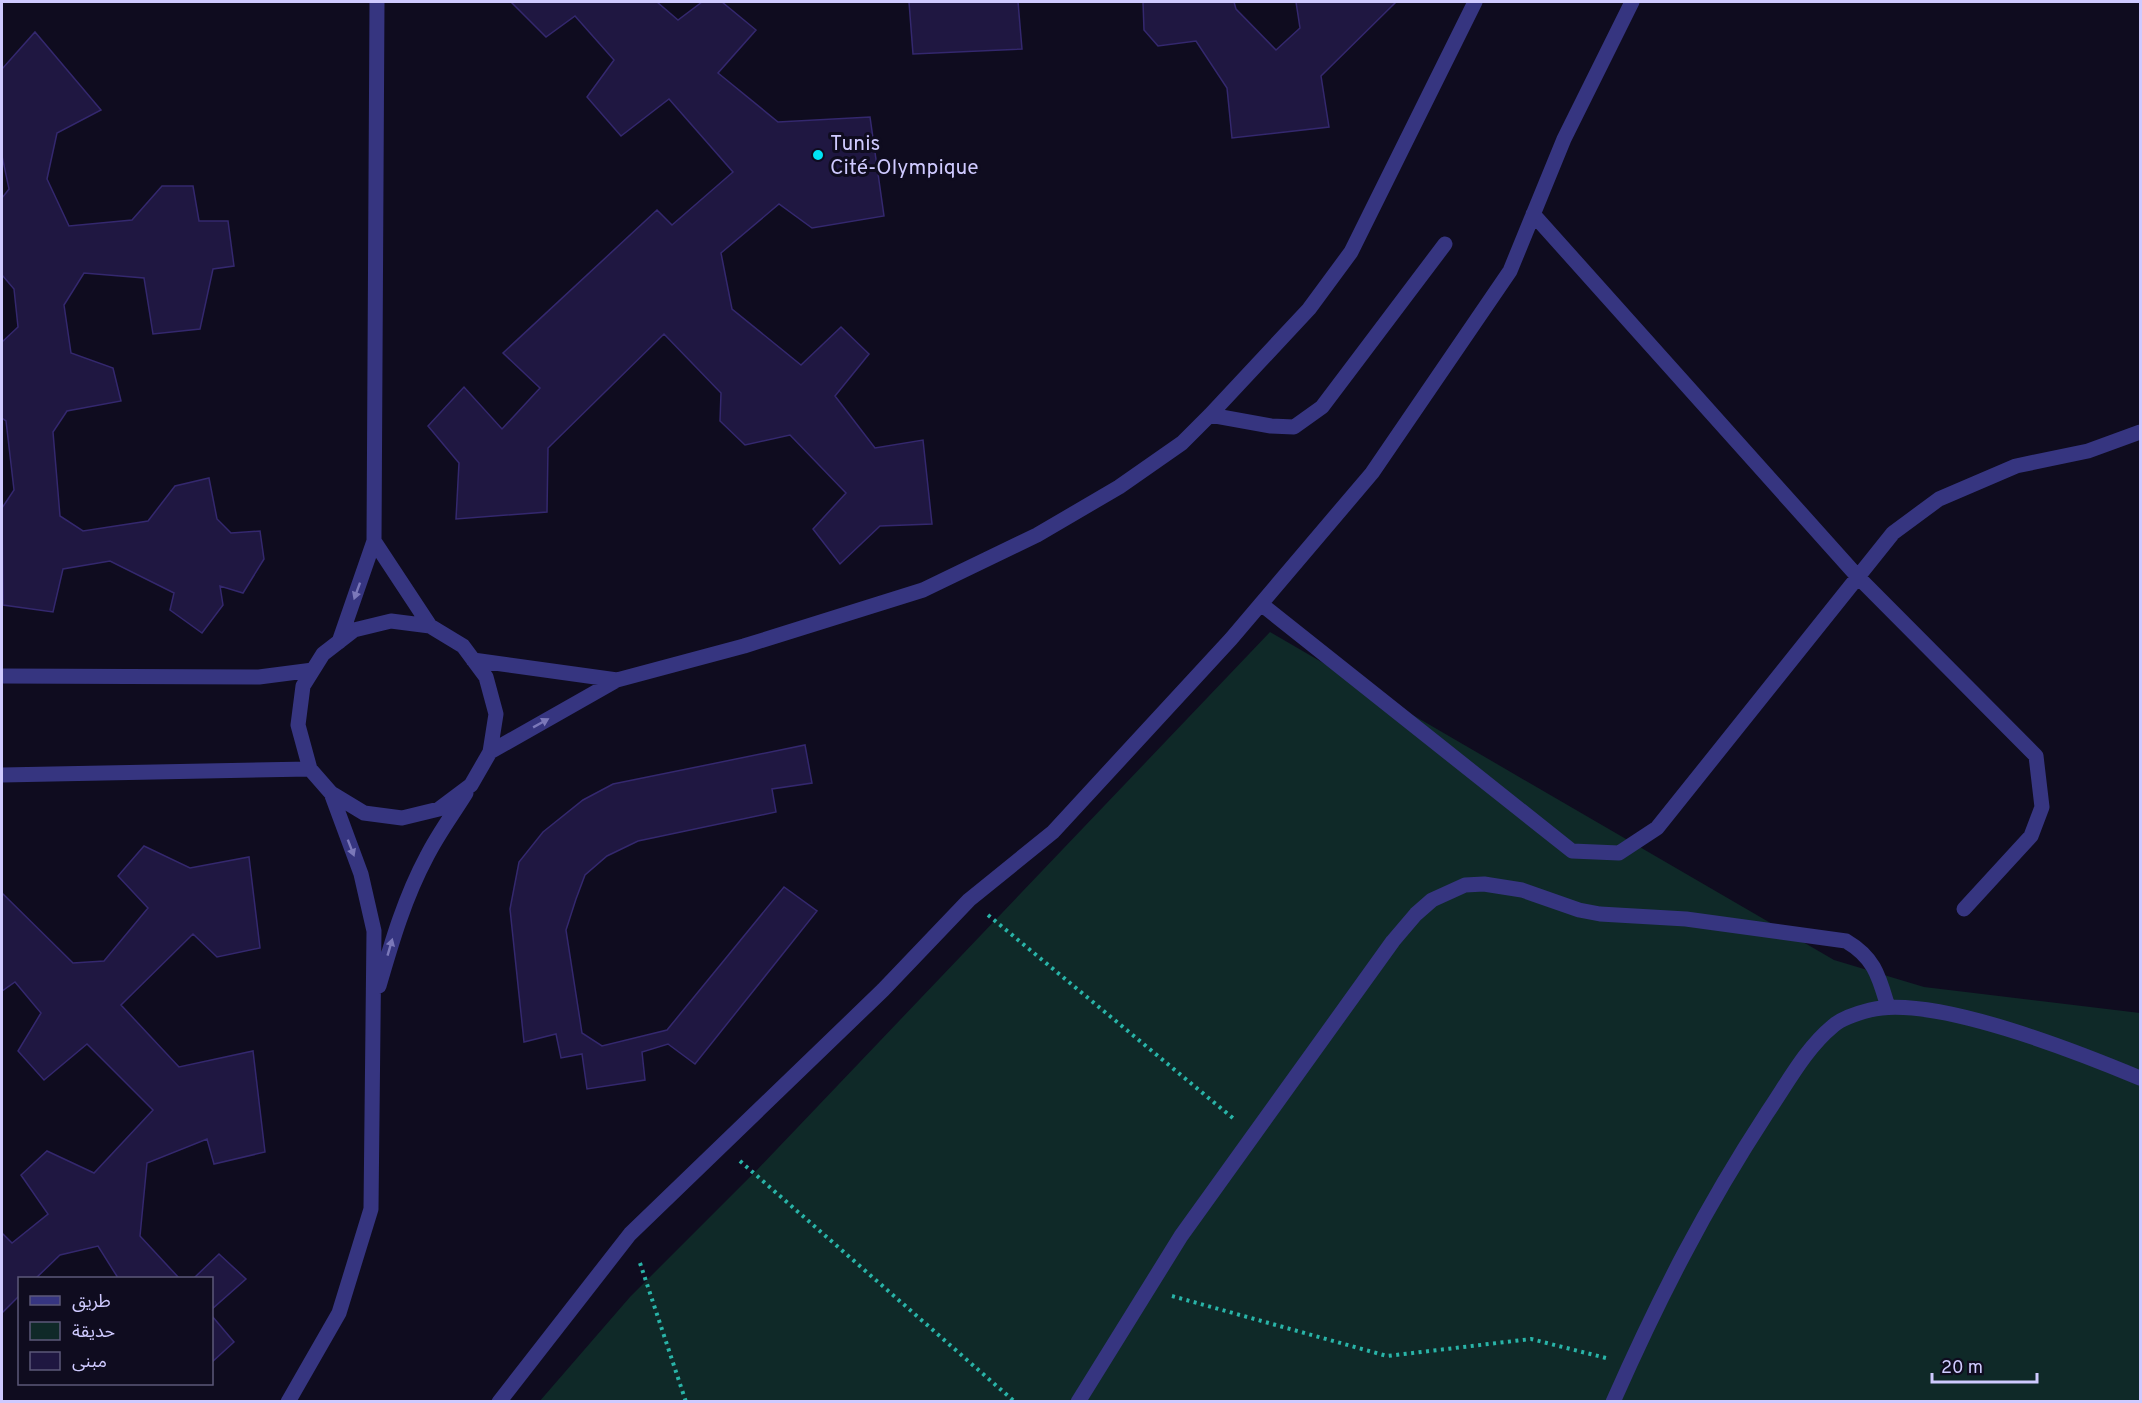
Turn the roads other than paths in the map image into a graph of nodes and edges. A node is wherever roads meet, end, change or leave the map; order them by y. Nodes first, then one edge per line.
1 (377, 2) edge
2 (1474, 2) edge
3 (1632, 2) edge
4 (1533, 214) junction
5 (1445, 244) dead end
6 (1210, 415) junction
7 (2140, 432) edge
8 (374, 541) junction
9 (1858, 577) junction
10 (1261, 604) junction
11 (430, 626) junction
12 (339, 642) junction
13 (473, 660) junction
14 (313, 670) junction
15 (2, 676) edge
16 (617, 681) junction
17 (490, 752) junction
18 (310, 769) junction
19 (2, 775) edge
20 (471, 785) junction
21 (330, 793) junction
22 (1964, 909) dead end
23 (374, 1003) junction
24 (1888, 1007) junction
25 (2140, 1078) edge
26 (288, 1401) edge
27 (499, 1401) edge
28 (1078, 1401) edge
29 (1613, 1401) edge

1 - 8 street
2 - 6 street
3 - 4 street
4 - 9 street
4 - 10 street
5 - 6 street
6 - 16 street
7 - 9 street
8 - 11 street
8 -> 12 street
9 - 10 street
9 - 22 street
10 - 27 street
11 - 12 street
11 - 13 street
12 - 14 street
13 - 16 street
13 - 17 street
14 - 15 street
14 - 18 street
17 -> 16 street
17 - 20 street
18 - 19 street
18 - 21 street
20 - 21 street
23 -> 20 street
21 -> 23 street
23 - 26 street
24 - 25 street
24 - 28 street
24 - 29 street

